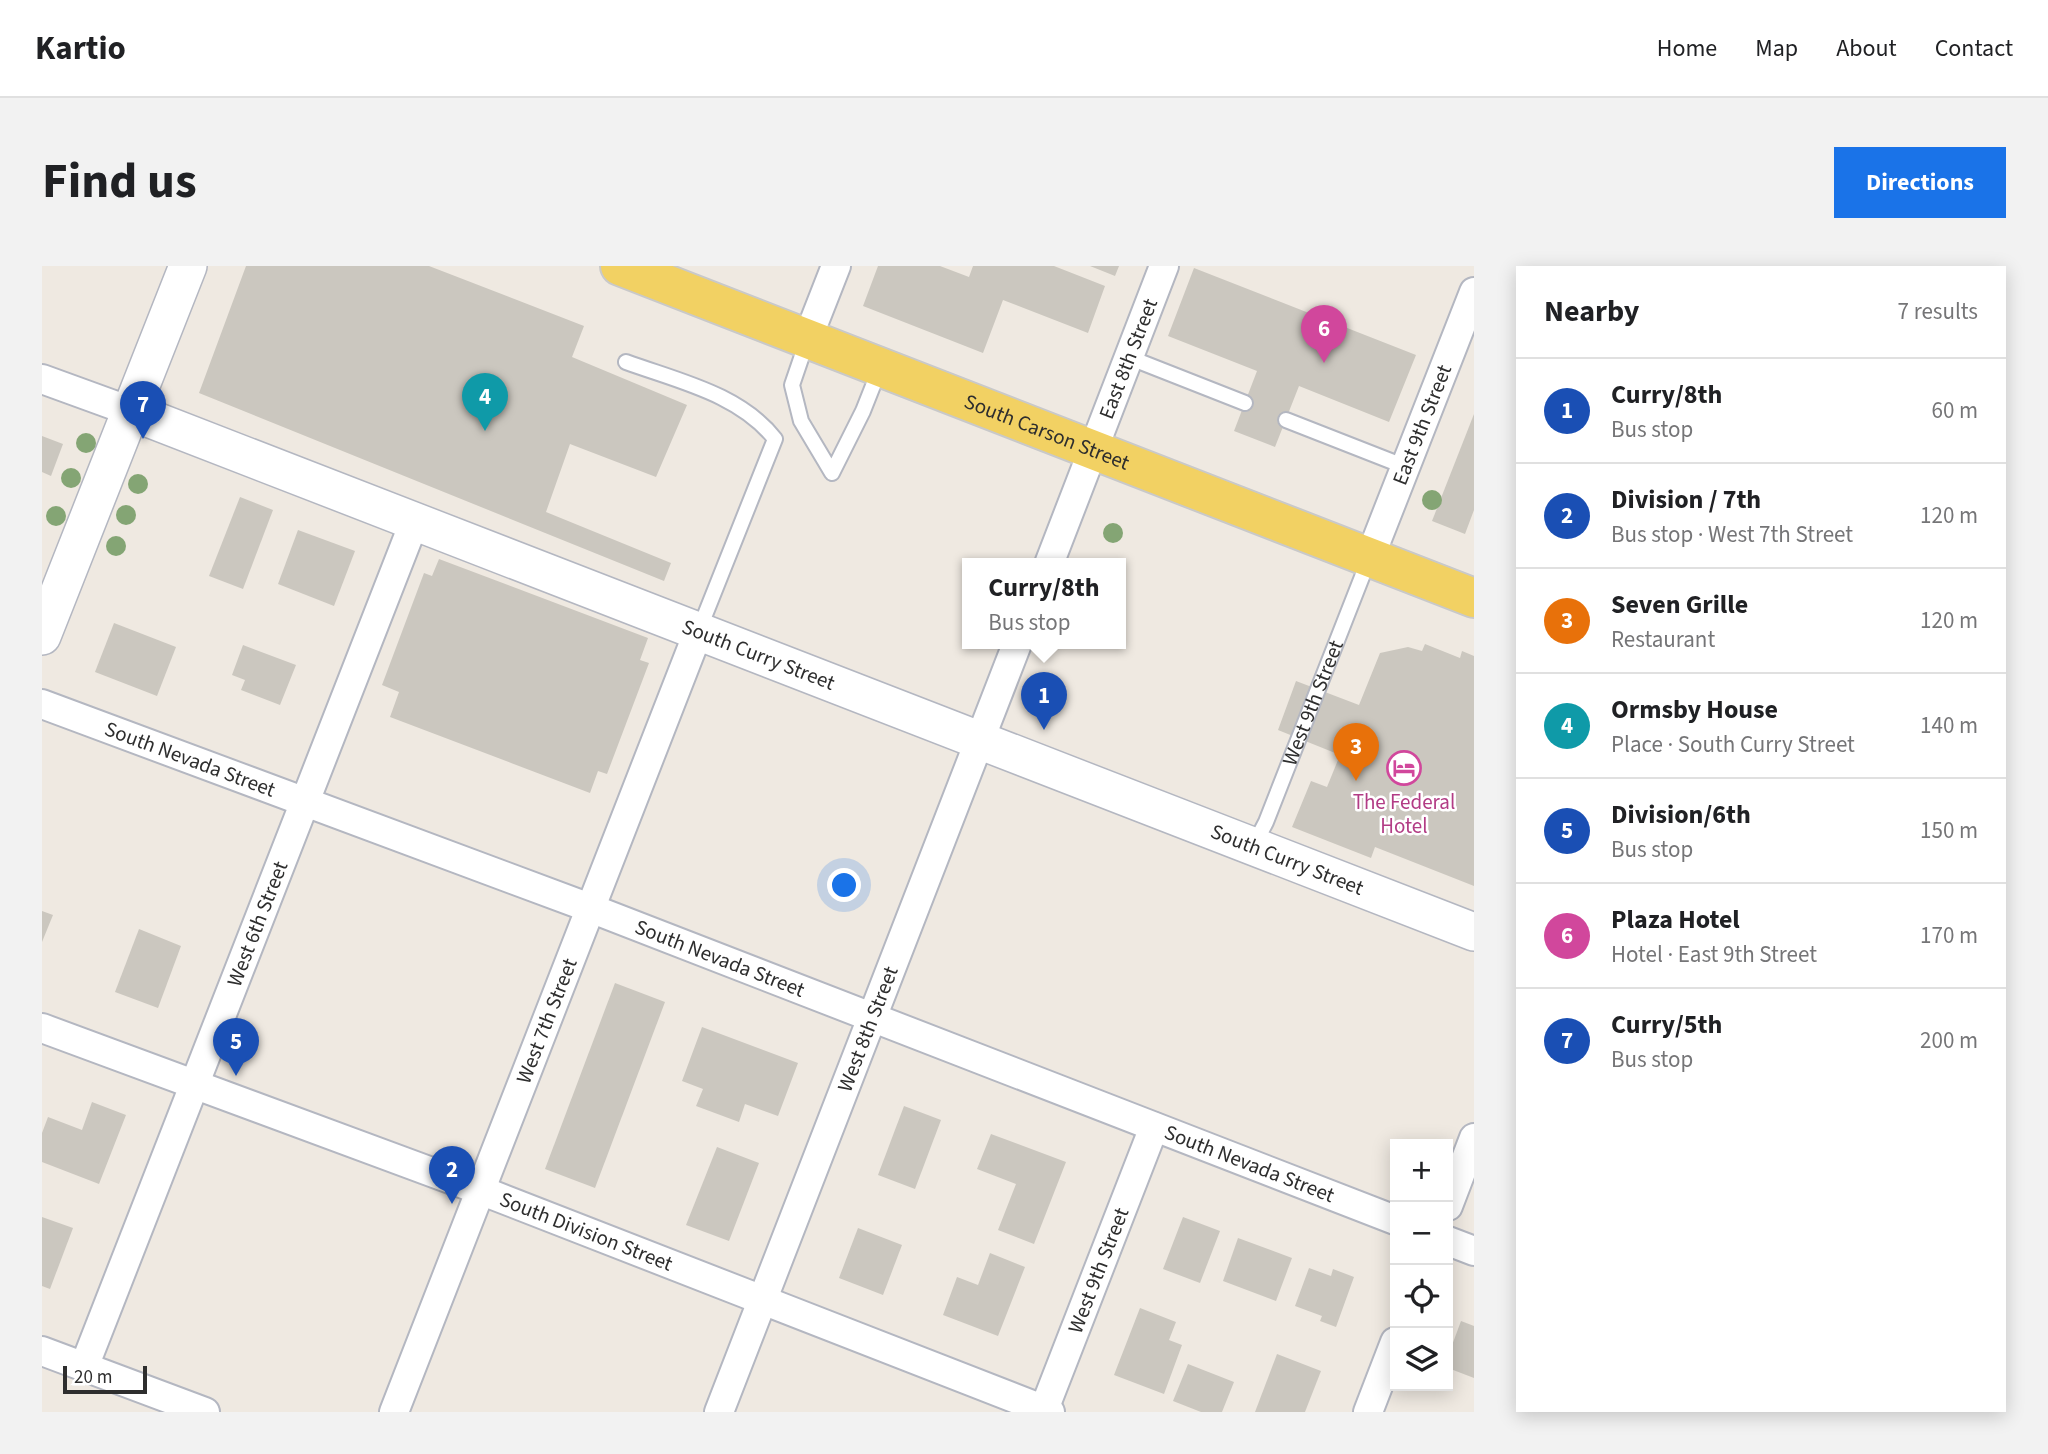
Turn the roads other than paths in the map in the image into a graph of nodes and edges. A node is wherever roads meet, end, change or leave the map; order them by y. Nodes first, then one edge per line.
1 (188, 266) edge
2 (620, 266) edge
3 (836, 266) edge
4 (1164, 266) edge
5 (1474, 292) edge
6 (807, 340) junction
7 (1128, 357) junction
8 (626, 362) dead end
9 (880, 368) junction
10 (42, 379) edge
11 (1245, 403) dead end
12 (130, 411) junction
13 (1286, 419) dead end
14 (1093, 450) junction
15 (1406, 467) junction
16 (415, 520) junction
17 (1370, 557) junction
18 (1051, 558) edge
19 (1474, 598) edge
20 (699, 630) junction
21 (42, 636) edge
22 (1015, 649) edge
23 (42, 704) edge
24 (980, 740) junction
25 (304, 803) junction
26 (1253, 846) junction
27 (590, 908) junction
28 (1474, 932) edge
29 (872, 1017) junction
30 (42, 1028) edge
31 (193, 1086) junction
32 (1154, 1127) junction
33 (1474, 1138) edge
34 (480, 1191) junction
35 (1450, 1202) edge
36 (1390, 1218) edge
37 (1453, 1243) edge
38 (1474, 1251) edge
39 (762, 1300) junction
40 (42, 1350) edge
41 (1390, 1355) edge
42 (84, 1367) junction
43 (1046, 1411) edge
44 (205, 1412) edge
45 (394, 1412) edge
46 (719, 1412) edge
47 (1368, 1412) edge

1 - 12 street
2 - 6 main road, South Carson Street
3 - 6 street
4 - 7 street, East 8th Street
5 - 15 street, East 9th Street
6 - 9 main road, South Carson Street
6 - 9 lane
7 - 11 lane
7 - 14 street, East 8th Street
8 - 20 lane
9 - 14 main road, South Carson Street
10 - 12 street, South Curry Street
12 - 16 street, South Curry Street
12 - 21 street
13 - 15 lane
14 - 17 main road, South Carson Street
14 - 18 street
15 - 17 street, East 9th Street
16 - 20 street, South Curry Street
16 - 25 street, West 6th Street
17 - 19 main road, South Carson Street
17 - 26 lane, West 9th Street
20 - 24 street, South Curry Street
20 - 27 street, West 7th Street
22 - 24 street, West 8th Street
23 - 25 street, South Nevada Street
24 - 26 street, South Curry Street
24 - 29 street, West 8th Street
25 - 27 street, South Nevada Street
25 - 31 street, West 6th Street
26 - 28 street, South Curry Street
27 - 29 street, South Nevada Street
27 - 34 street, West 7th Street
29 - 32 street, South Nevada Street
29 - 39 street, West 8th Street
30 - 31 street, South Division Street
31 - 34 street, South Division Street
31 - 42 street, West 6th Street
32 - 36 street, South Nevada Street
32 - 43 street, West 9th Street
33 - 35 street
34 - 39 street, South Division Street
34 - 45 street, West 7th Street
37 - 38 street
39 - 43 street, South Division Street
39 - 46 street, West 8th Street
40 - 42 street
41 - 47 street
42 - 44 street

